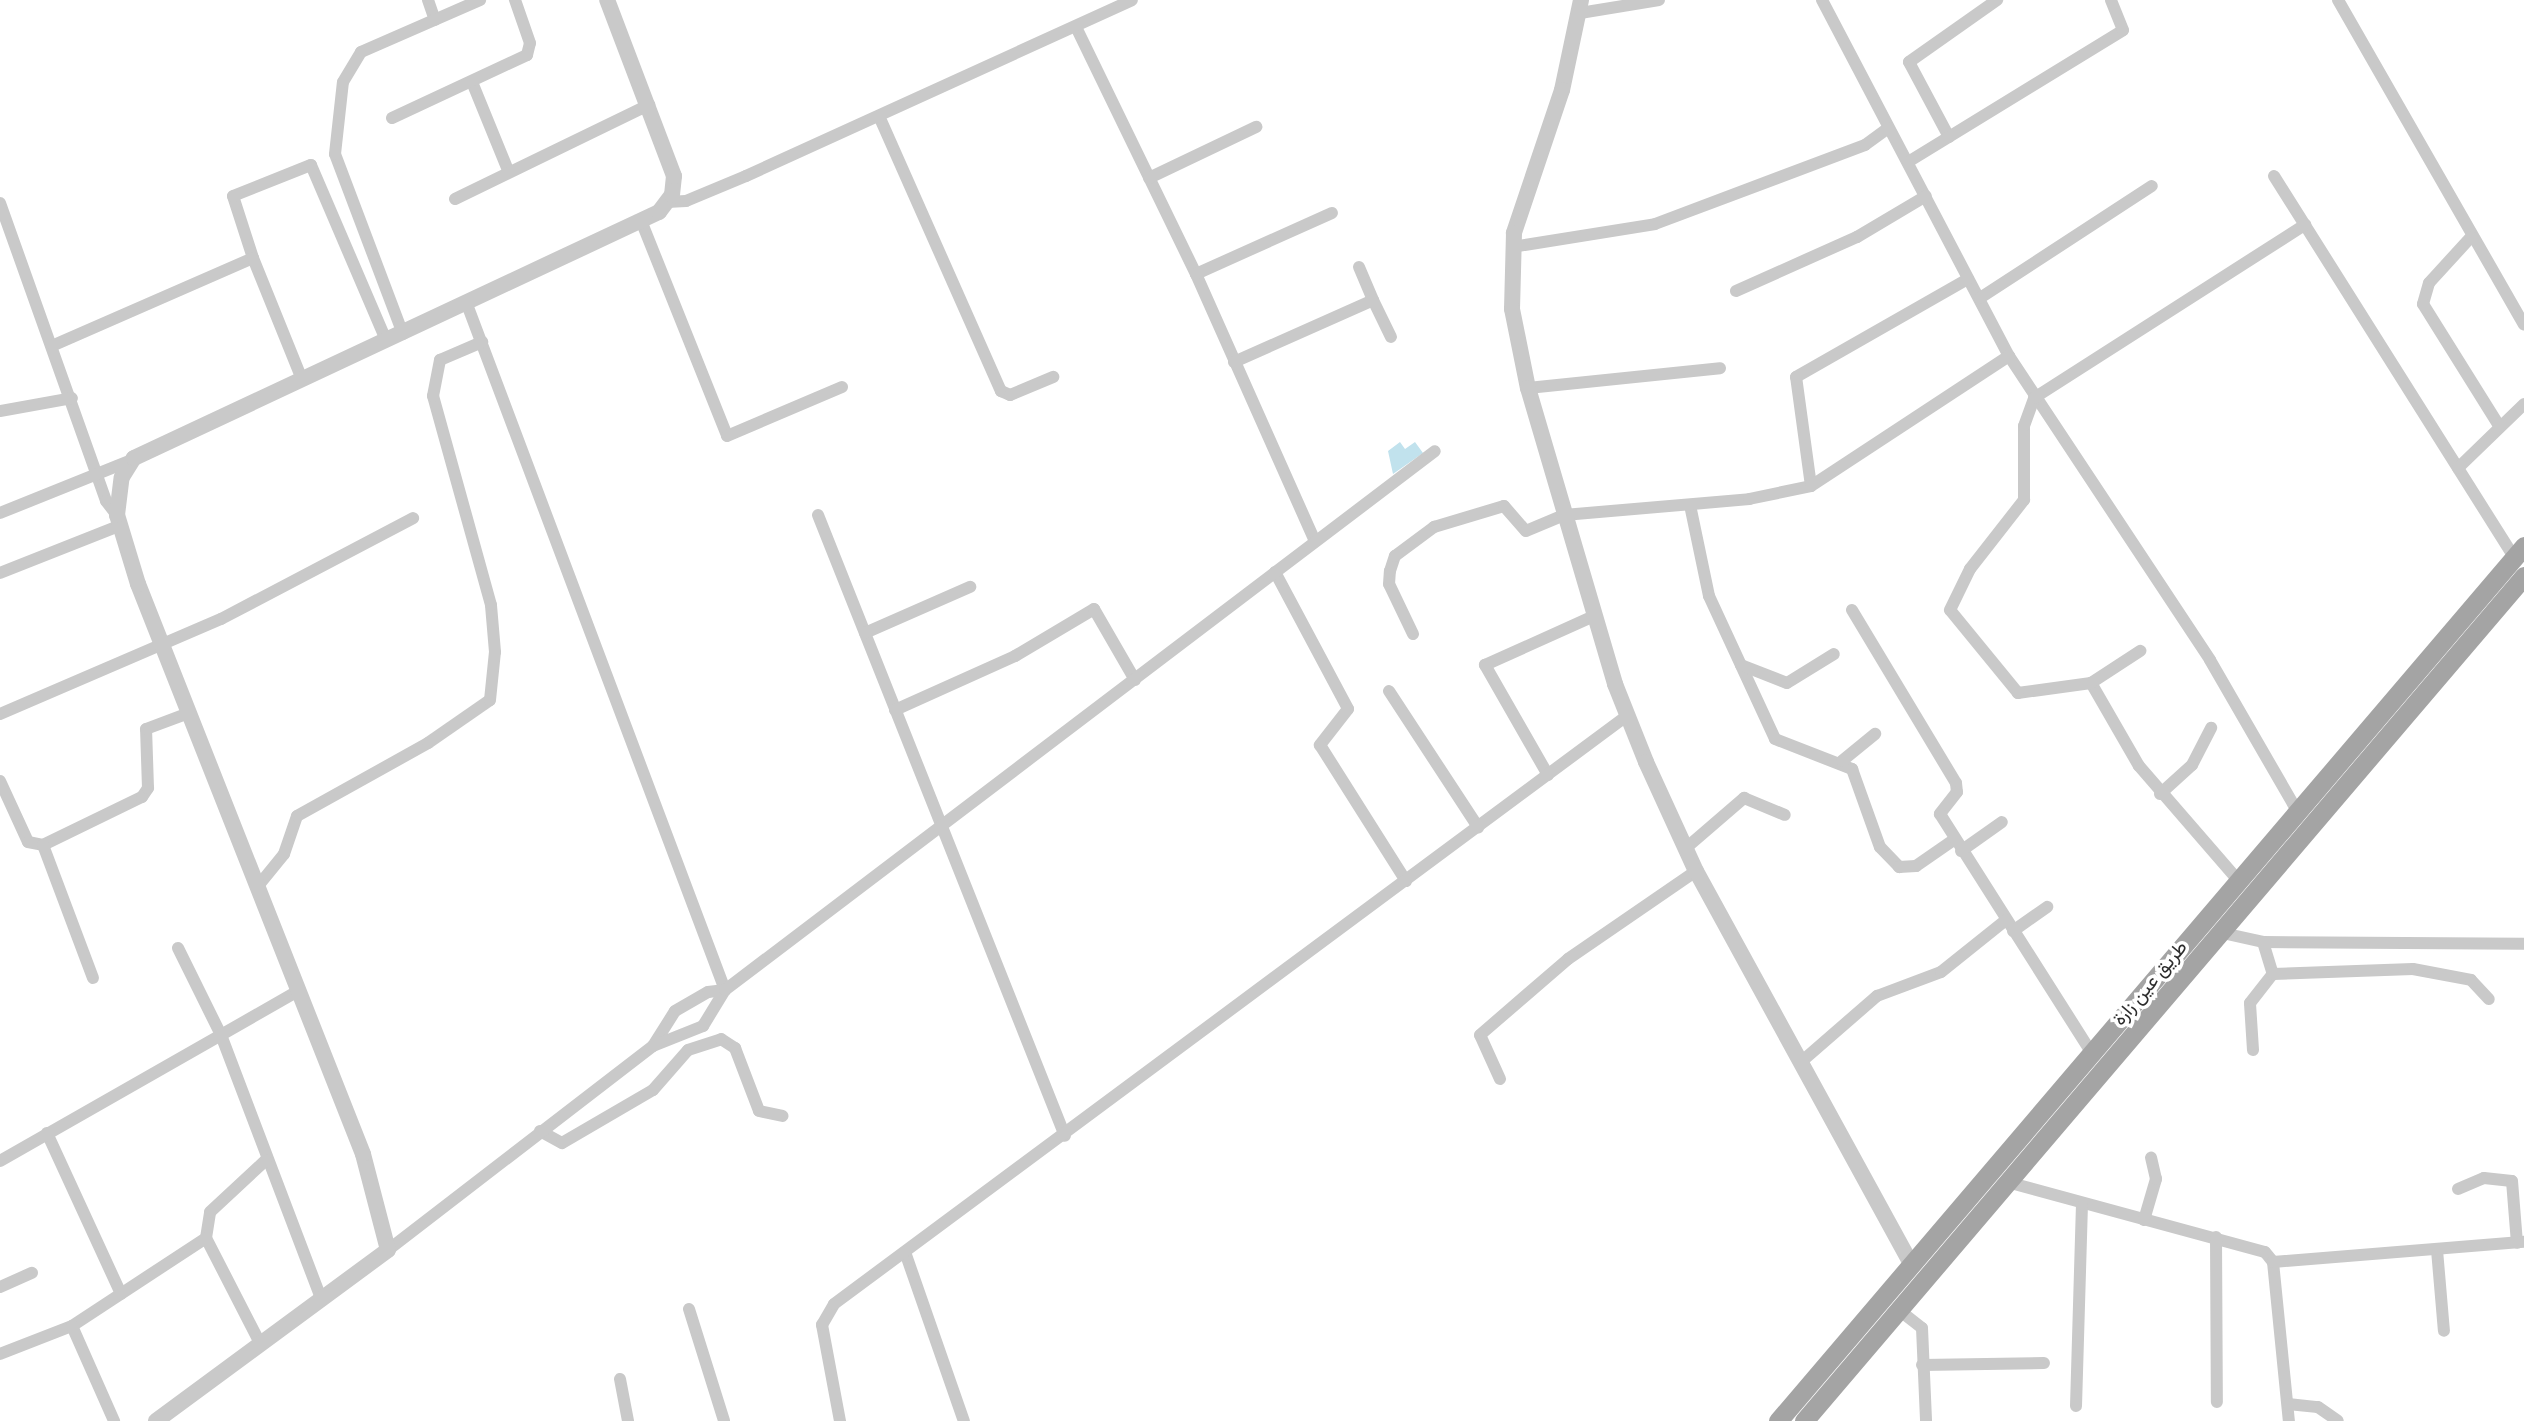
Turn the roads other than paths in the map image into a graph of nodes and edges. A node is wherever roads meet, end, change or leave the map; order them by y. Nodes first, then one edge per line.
1 (428, 0) edge
2 (480, 0) edge
3 (515, 0) edge
4 (607, 0) edge
5 (1132, 0) edge
6 (1659, 0) edge
7 (1822, 0) edge
8 (1997, 0) edge
9 (2111, 0) edge
10 (2338, 0) edge
11 (1581, 7) edge
12 (435, 20) junction
13 (1076, 27) junction
14 (472, 82) junction
15 (649, 105) junction
16 (879, 116) junction
17 (392, 118) dead end
18 (1256, 127) dead end
19 (1888, 128) junction
20 (1949, 136) junction
21 (1908, 162) junction
22 (508, 170) junction
23 (2274, 176) dead end
24 (1149, 178) junction
25 (2151, 186) dead end
26 (1926, 196) junction
27 (455, 199) dead end
28 (667, 202) junction
29 (0, 203) edge
30 (1332, 213) dead end
31 (642, 223) junction
32 (2305, 225) junction
33 (2471, 237) junction
34 (1512, 247) junction
35 (253, 258) junction
36 (1359, 267) dead end
37 (1196, 274) junction
38 (1968, 279) junction
39 (1736, 291) dead end
40 (1980, 298) junction
41 (1373, 300) junction
42 (468, 306) junction
43 (2524, 325) edge
44 (404, 334) junction
45 (1391, 337) dead end
46 (386, 340) junction
47 (482, 342) junction
48 (54, 345) junction
49 (2009, 356) junction
50 (1234, 362) junction
51 (1720, 369) dead end
52 (1053, 377) dead end
53 (302, 379) junction
54 (842, 387) dead end
55 (1528, 388) junction
56 (72, 398) junction
57 (2034, 398) junction
58 (2524, 404) edge
59 (0, 411) edge
60 (2500, 427) junction
61 (1435, 451) dead end
62 (127, 462) junction
63 (2458, 468) junction
64 (101, 474) junction
65 (1811, 486) junction
66 (1690, 505) junction
67 (0, 513) edge
68 (818, 515) dead end
69 (1564, 515) junction
70 (413, 518) dead end
71 (119, 520) junction
72 (1315, 541) junction
73 (2519, 552) edge
74 (1275, 572) junction
75 (0, 573) edge
76 (2524, 576) edge
77 (971, 587) dead end
78 (1852, 610) dead end
79 (1594, 616) junction
80 (865, 633) junction
81 (1413, 634) dead end
82 (161, 644) junction
83 (2140, 651) dead end
84 (1834, 654) dead end
85 (1741, 665) junction
86 (1135, 680) junction
87 (2091, 683) junction
88 (1389, 691) dead end
89 (895, 710) junction
90 (189, 713) junction
91 (0, 714) edge
92 (1628, 715) junction
93 (2211, 727) dead end
94 (1875, 734) dead end
95 (1842, 761) junction
96 (1548, 775) junction
97 (0, 781) edge
98 (2160, 794) junction
99 (2296, 809) junction
100 (1785, 815) dead end
101 (2002, 822) dead end
102 (1478, 827) junction
103 (941, 828) junction
104 (1955, 839) junction
105 (43, 845) junction
106 (1686, 848) junction
107 (1961, 851) junction
108 (1696, 871) junction
109 (2237, 879) junction
110 (1406, 881) junction
111 (258, 886) junction
112 (2047, 907) dead end
113 (2006, 919) junction
114 (2013, 931) junction
115 (2218, 932) junction
116 (2263, 942) junction
117 (2524, 944) edge
118 (178, 948) dead end
119 (2273, 974) junction
120 (93, 978) dead end
121 (300, 990) junction
122 (725, 990) junction
123 (2489, 999) dead end
124 (221, 1035) junction
125 (653, 1046) junction
126 (2253, 1050) dead end
127 (2091, 1052) junction
128 (1801, 1062) junction
129 (1500, 1079) dead end
130 (782, 1116) dead end
131 (540, 1131) junction
132 (47, 1133) junction
133 (1065, 1136) junction
134 (2151, 1158) dead end
135 (266, 1160) junction
136 (0, 1161) edge
137 (2007, 1182) junction
138 (2458, 1189) dead end
139 (2082, 1206) junction
140 (2144, 1220) junction
141 (1898, 1233) junction
142 (2216, 1237) junction
143 (206, 1238) junction
144 (1931, 1242) junction
145 (2520, 1243) edge
146 (388, 1250) junction
147 (2437, 1250) junction
148 (905, 1252) junction
149 (2273, 1262) junction
150 (1911, 1264) junction
151 (32, 1273) dead end
152 (0, 1287) edge
153 (121, 1294) junction
154 (321, 1298) junction
155 (689, 1309) dead end
156 (1899, 1310) junction
157 (72, 1326) junction
158 (2444, 1331) dead end
159 (260, 1343) junction
160 (0, 1354) edge
161 (2044, 1363) dead end
162 (1922, 1365) junction
163 (620, 1379) dead end
164 (2217, 1402) dead end
165 (2288, 1404) junction
166 (2076, 1406) dead end
167 (114, 1421) edge
168 (156, 1421) edge
169 (628, 1421) edge
170 (724, 1421) edge
171 (840, 1421) edge
172 (964, 1421) edge
173 (1778, 1421) edge
174 (1804, 1421) edge
175 (1926, 1421) edge
176 (2289, 1421) edge
177 (2338, 1421) edge

1 - 12 street
2 - 12 street
3 - 14 street
4 - 15 street
5 - 13 street
6 - 11 street
7 - 19 street
8 - 20 street
9 - 20 street
10 - 33 street
11 - 34 street
12 - 44 street
13 - 16 street
13 - 24 street
14 - 17 street
14 - 22 street
15 - 22 street
15 - 28 street
16 - 28 street
16 - 52 street
18 - 24 street
19 - 21 street
19 - 34 street
20 - 21 street
21 - 26 street
22 - 27 street
23 - 32 street
24 - 37 street
25 - 40 street
26 - 38 street
26 - 39 street
28 - 31 street
29 - 48 street
30 - 37 street
31 - 42 street
31 - 54 street
32 - 57 street
32 - 63 street
33 - 43 street
33 - 60 street
34 - 55 street
35 - 46 street
35 - 48 street
35 - 53 street
36 - 41 street
37 - 50 street
38 - 40 street
38 - 65 street
40 - 49 street
41 - 45 street
41 - 50 street
42 - 44 street
42 - 47 street
44 - 46 street
46 - 53 street
47 - 111 street
47 - 122 street
48 - 56 street
49 - 57 street
49 - 65 street
50 - 72 street
51 - 55 street
53 - 62 street
55 - 69 street
56 - 59 street
56 - 64 street
57 - 87 street
57 - 99 street
58 - 60 street
60 - 63 street
61 - 72 street
62 - 64 street
62 - 71 street
63 - 73 street
64 - 67 street
64 - 71 street
65 - 66 street
66 - 69 street
66 - 85 street
68 - 80 street
69 - 79 street
69 - 81 street
70 - 82 street
71 - 75 street
71 - 82 street
72 - 74 street
73 - 99 main road, طريق عين زارة
74 - 86 street
74 - 110 street
76 - 115 main road, طريق عين زارة
77 - 80 street
78 - 104 street
79 - 92 street
79 - 96 street
80 - 89 street
82 - 90 street
82 - 91 street
83 - 87 street
84 - 85 street
85 - 95 street
86 - 89 street
86 - 103 street
87 - 98 street
88 - 102 street
89 - 103 street
90 - 105 street
90 - 111 street
92 - 96 street
92 - 106 street
93 - 98 street
94 - 95 street
95 - 104 street
96 - 102 street
97 - 105 street
98 - 109 street
99 - 109 main road, طريق عين زارة
100 - 106 street
101 - 107 street
102 - 110 street
103 - 122 street
103 - 133 street
104 - 107 street
105 - 120 street
106 - 108 street
107 - 113 street
108 - 128 street
108 - 129 street
109 - 127 main road, طريق عين زارة
110 - 133 street
111 - 121 street
112 - 114 street
113 - 114 street
113 - 128 street
114 - 127 street
115 - 116 street
115 - 137 main road, طريق عين زارة
116 - 117 street
116 - 119 street
118 - 124 street
119 - 123 street
119 - 126 street
121 - 124 street
121 - 146 street
122 - 125 street
122 - 125 street
124 - 132 street
124 - 135 street
125 - 131 street
127 - 144 main road, طريق عين زارة
128 - 141 street
130 - 131 street
131 - 146 street
132 - 136 street
132 - 153 street
133 - 148 street
134 - 140 street
135 - 143 street
135 - 154 street
137 - 139 street
137 - 156 main road, طريق عين زارة
138 - 145 street
139 - 140 street
139 - 166 street
140 - 142 street
141 - 144 street
141 - 150 street
142 - 149 street
142 - 164 street
143 - 153 street
143 - 159 street
144 - 150 main road, طريق عين زارة
145 - 147 street
146 - 154 street
147 - 149 street
147 - 158 street
148 - 171 street
148 - 172 street
149 - 165 street
150 - 173 main road, طريق عين زارة
151 - 152 street
153 - 157 street
154 - 159 street
155 - 170 street
156 - 162 street
156 - 174 main road, طريق عين زارة
157 - 160 street
157 - 167 street
159 - 168 street
161 - 162 street
162 - 175 street
163 - 169 street
165 - 176 street
165 - 177 street

